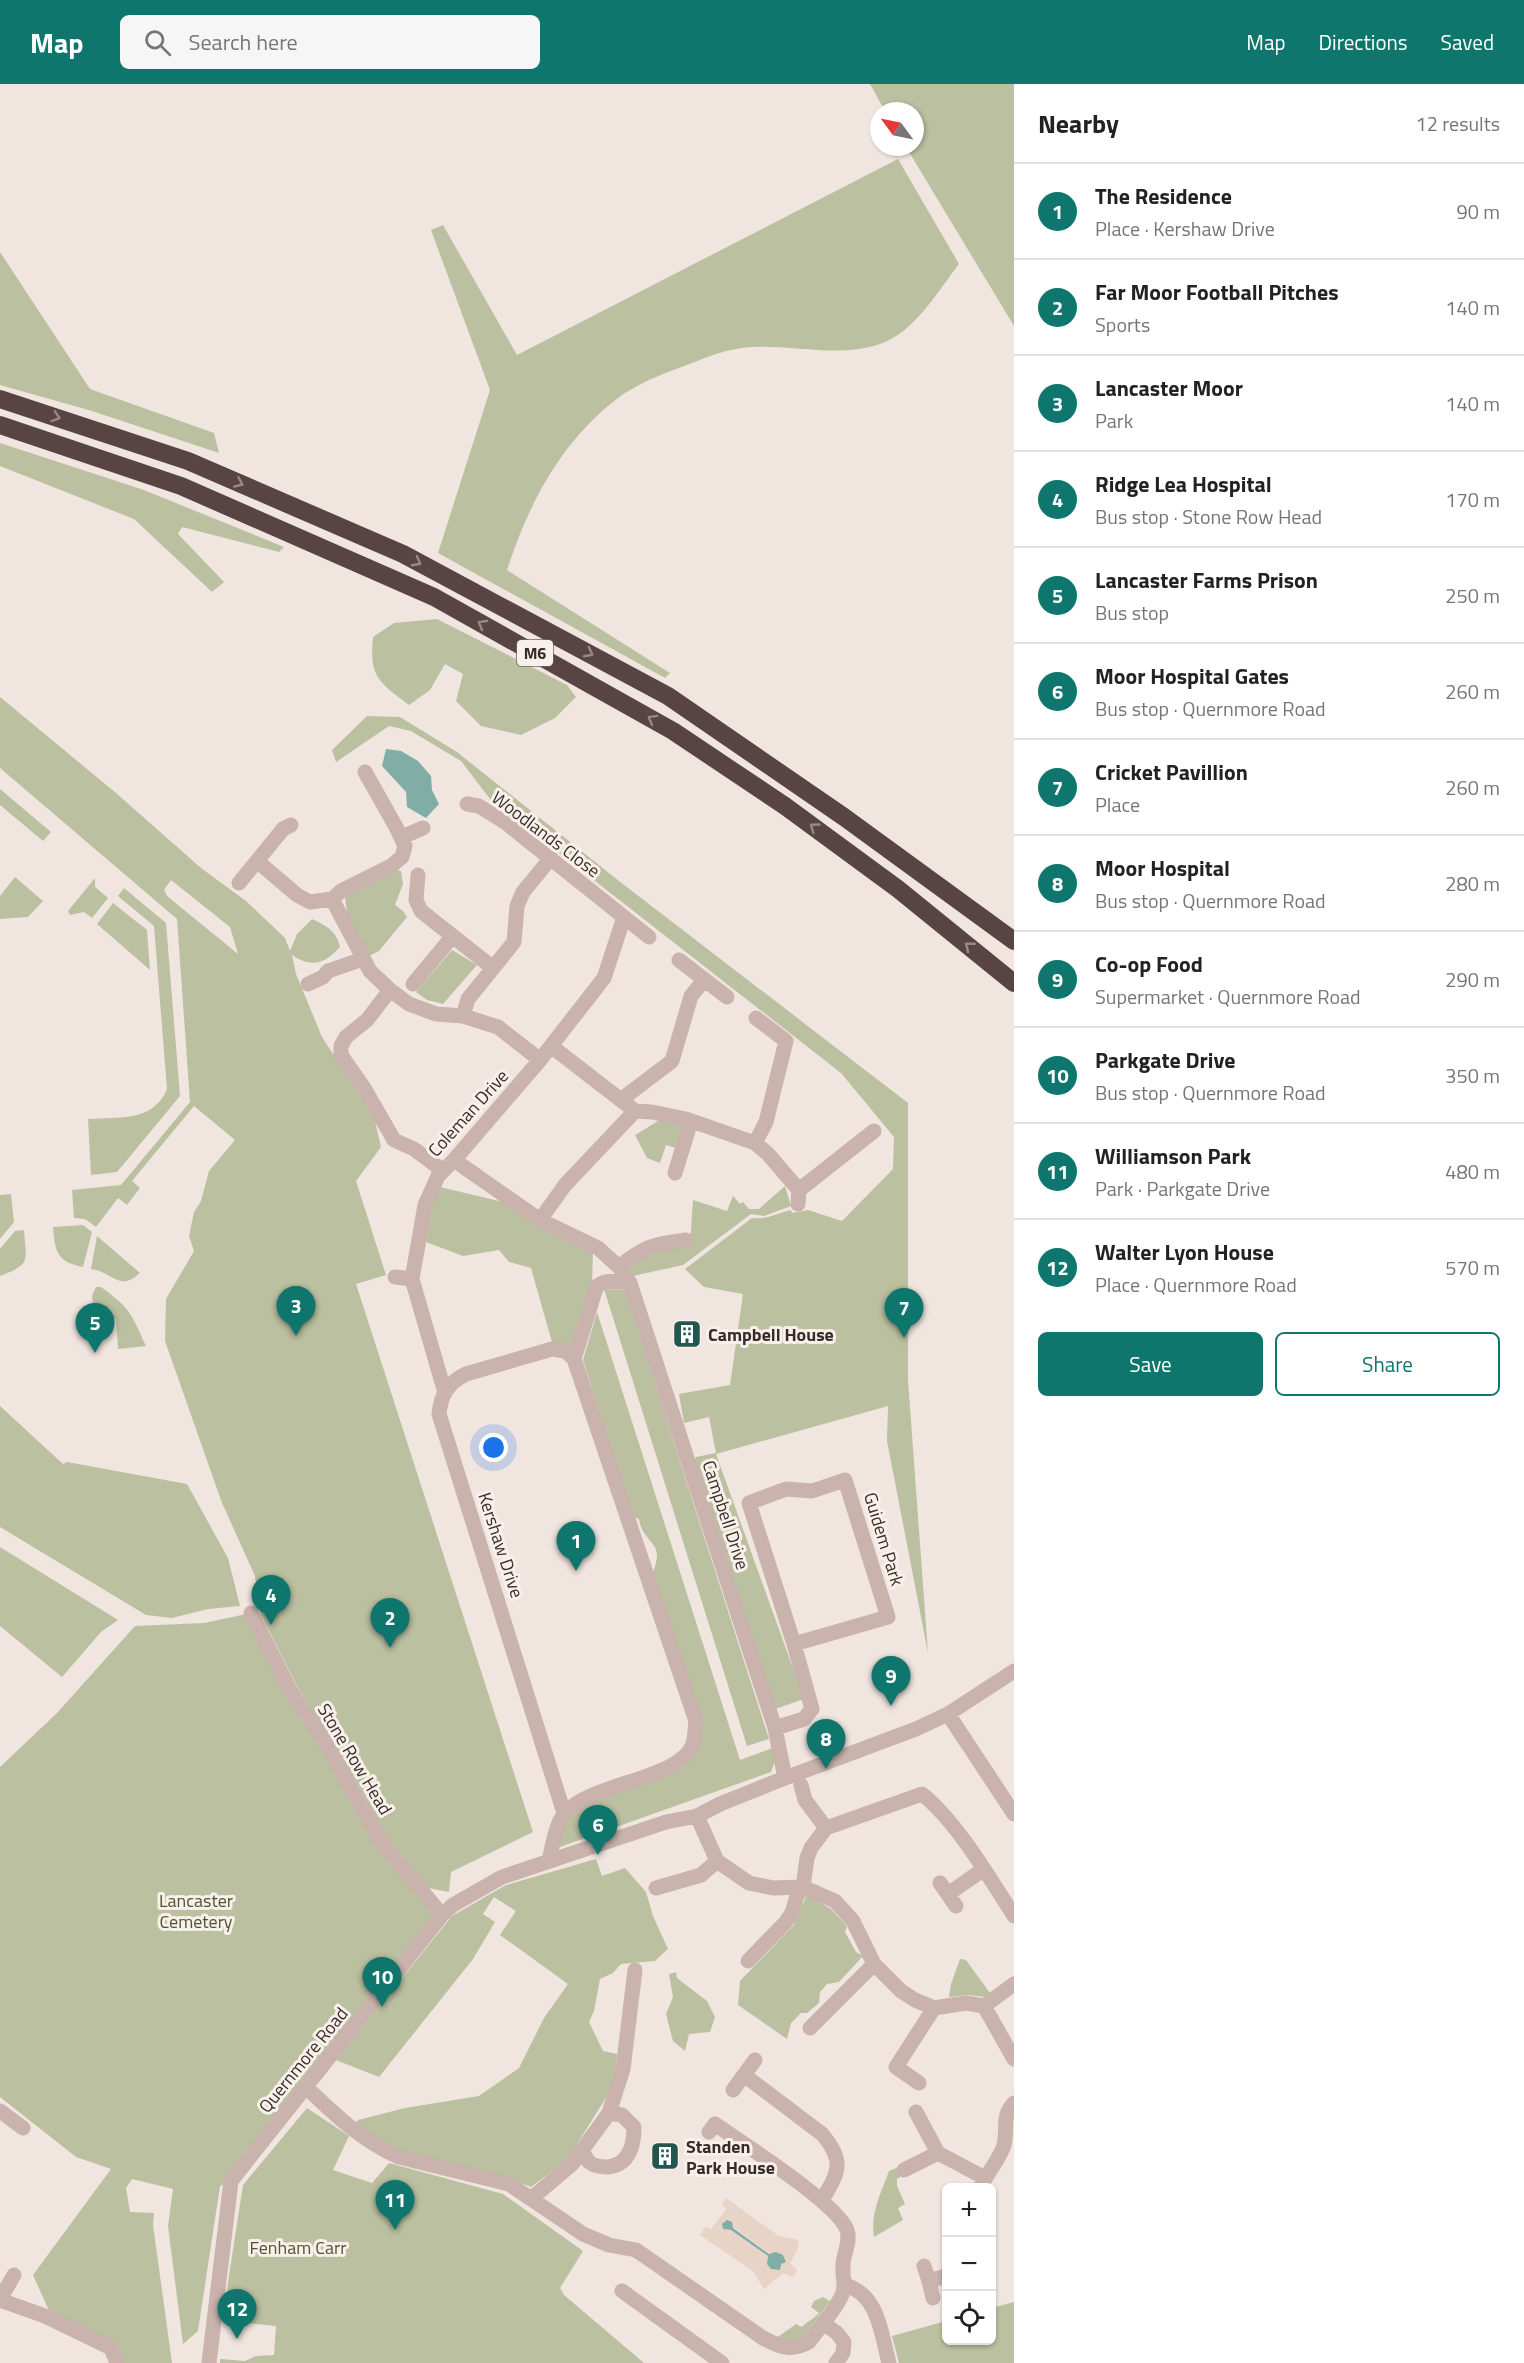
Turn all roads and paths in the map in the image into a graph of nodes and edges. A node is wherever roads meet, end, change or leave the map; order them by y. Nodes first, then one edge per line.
1 (0, 399) edge
2 (0, 425) edge
3 (365, 772) dead end
4 (467, 804) dead end
5 (291, 825) dead end
6 (423, 828) dead end
7 (402, 837) junction
8 (550, 858) junction
9 (257, 861) junction
10 (418, 875) dead end
11 (240, 883) dead end
12 (332, 899) junction
13 (624, 917) junction
14 (452, 937) junction
15 (649, 937) dead end
16 (1014, 941) edge
17 (363, 958) junction
18 (679, 960) dead end
19 (493, 968) junction
20 (704, 980) junction
21 (1014, 983) edge
22 (308, 984) dead end
23 (413, 984) dead end
24 (390, 990) junction
25 (727, 997) dead end
26 (463, 1016) junction
27 (756, 1018) dead end
28 (551, 1046) junction
29 (540, 1060) junction
30 (622, 1100) junction
31 (635, 1111) junction
32 (652, 1112) junction
33 (691, 1121) junction
34 (874, 1131) dead end
35 (610, 1136) junction
36 (755, 1143) junction
37 (448, 1165) junction
38 (675, 1173) dead end
39 (540, 1220) junction
40 (686, 1240) dead end
41 (619, 1267) junction
42 (395, 1277) dead end
43 (412, 1279) junction
44 (630, 1282) junction
45 (574, 1359) junction
46 (445, 1393) junction
47 (250, 1613) dead end
48 (794, 1644) junction
49 (1014, 1671) edge
50 (948, 1714) junction
51 (775, 1728) junction
52 (785, 1779) junction
53 (801, 1785) dead end
54 (564, 1813) junction
55 (1014, 1814) edge
56 (697, 1816) junction
57 (826, 1828) junction
58 (549, 1861) junction
59 (717, 1861) junction
60 (984, 1869) junction
61 (803, 1887) junction
62 (656, 1888) dead end
63 (948, 1894) dead end
64 (442, 1915) junction
65 (1014, 1916) edge
66 (748, 1961) dead end
67 (874, 1964) junction
68 (635, 1970) dead end
69 (1014, 1984) edge
70 (984, 2006) junction
71 (934, 2008) junction
72 (810, 2028) dead end
73 (755, 2060) dead end
74 (1014, 2060) edge
75 (744, 2075) junction
76 (919, 2083) dead end
77 (306, 2087) junction
78 (733, 2090) dead end
79 (1014, 2103) edge
80 (916, 2112) dead end
81 (609, 2113) junction
82 (1, 2115) edge
83 (24, 2128) dead end
84 (709, 2132) dead end
85 (581, 2150) junction
86 (939, 2153) junction
87 (904, 2170) dead end
88 (982, 2182) edge
89 (532, 2198) junction
90 (822, 2200) junction
91 (924, 2266) dead end
92 (14, 2275) dead end
93 (942, 2277) edge
94 (929, 2281) junction
95 (846, 2285) junction
96 (622, 2291) dead end
97 (933, 2298) dead end
98 (0, 2300) edge
99 (823, 2323) junction
100 (117, 2363) edge
101 (209, 2363) edge
102 (722, 2363) edge
103 (836, 2363) edge
104 (889, 2363) edge

1 -> 16 highway, M6
21 -> 2 highway, M6
3 - 7 street
4 - 8 street, Woodlands Close
5 - 9 street
6 - 7 street
7 - 12 street
8 - 13 street, Woodlands Close
8 - 19 street
9 - 11 street
9 - 12 street
10 - 14 street
12 - 17 street
13 - 15 street
13 - 28 street, Coleman Drive
14 - 19 street
14 - 23 street
17 - 22 street
17 - 24 street
18 - 20 street
19 - 26 street
20 - 25 street
20 - 30 street
24 - 26 street
24 - 37 street, Campbell Drive
26 - 29 street
27 - 36 street
28 - 29 street, Coleman Drive
28 - 30 street
29 - 37 street, Coleman Drive
30 - 31 street
31 - 32 street
31 - 35 street
32 - 33 street
32 - 35 street
33 - 36 street
33 - 38 street
34 - 36 street
35 - 39 street
37 - 39 street, Campbell Drive
37 - 43 street, Coleman Drive
39 - 41 street, Campbell Drive
40 - 41 street
41 - 44 street, Campbell Drive
42 - 43 street
43 - 46 street, Coleman Drive
44 - 45 street
44 - 51 street, Campbell Drive
45 - 46 street
45 - 54 street
46 - 54 street, Kershaw Drive
47 - 64 street, Stone Row Head
48 - 48 street, Guidem Park
48 - 51 street, Guidem Park
49 - 50 street, Quernmore Road
50 - 52 street, Quernmore Road
50 - 55 street
51 - 52 street, Campbell Drive
52 - 56 street, Quernmore Road
53 - 57 street
54 - 58 street
56 - 58 street, Quernmore Road
56 - 59 street
57 - 60 street
57 - 61 street
58 - 64 street, Quernmore Road
59 - 61 street
59 - 62 street
60 - 63 street
60 - 65 street
61 - 66 street
61 - 67 street
64 - 77 street, Quernmore Road
67 - 71 street
67 - 72 street
68 - 81 street
69 - 70 street
70 - 71 street
70 - 74 street
71 - 76 street
73 - 75 street
75 - 78 street
75 - 90 street
77 - 89 street
77 - 101 street, Quernmore Road
79 - 88 street
80 - 86 street
81 - 85 street
81 - 85 street
82 - 83 street
84 - 90 street
85 - 89 street
86 - 87 street
86 - 88 street
89 - 99 street
90 - 95 street
91 - 94 street
92 - 98 street
93 - 94 street
94 - 97 street
95 - 99 street
95 - 104 street
96 - 102 street
98 - 100 street
99 - 103 street

